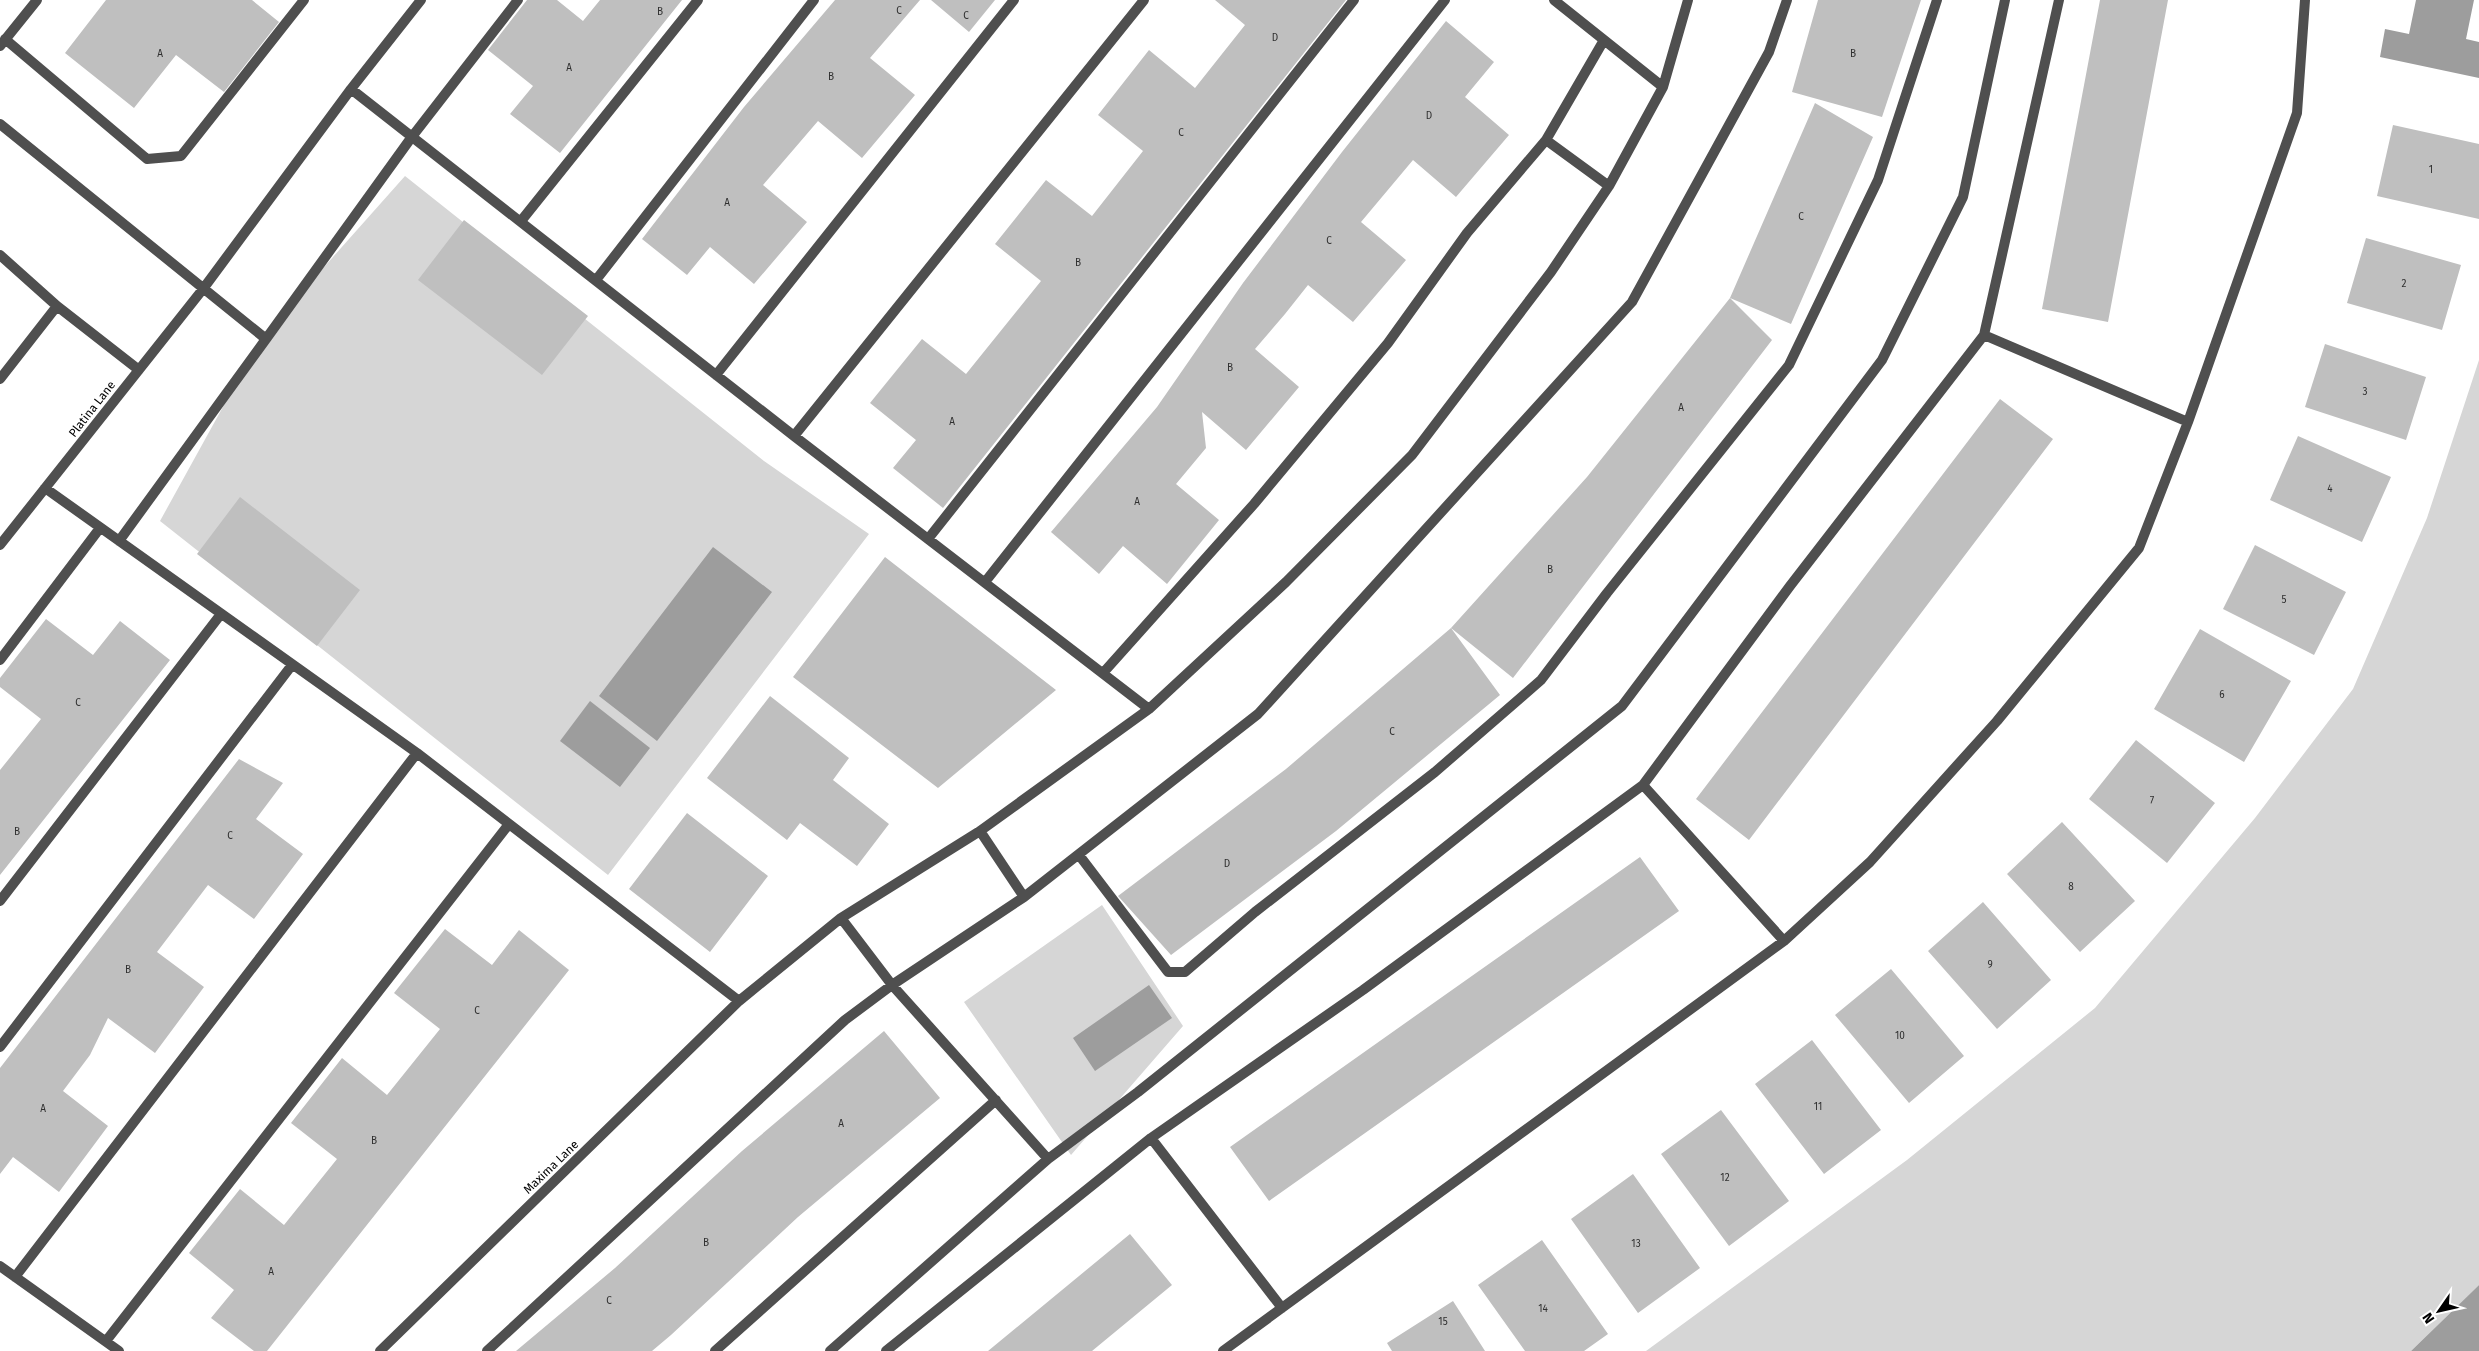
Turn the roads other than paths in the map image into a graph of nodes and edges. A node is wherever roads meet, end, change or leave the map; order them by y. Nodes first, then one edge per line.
1 (36, 0) edge
2 (304, 0) edge
3 (421, 0) edge
4 (518, 0) edge
5 (698, 0) edge
6 (814, 0) edge
7 (1014, 0) edge
8 (1144, 0) edge
9 (1354, 0) edge
10 (1445, 0) edge
11 (1554, 0) edge
12 (1688, 0) edge
13 (1787, 0) edge
14 (1937, 0) edge
15 (2004, 0) edge
16 (2059, 0) edge
17 (2305, 0) edge
18 (1604, 40) junction
19 (3, 43) edge
20 (1663, 87) junction
21 (351, 89) junction
22 (0, 124) edge
23 (411, 138) junction
24 (1546, 140) junction
25 (1609, 186) junction
26 (521, 221) junction
27 (0, 255) edge
28 (596, 280) junction
29 (203, 288) junction
30 (58, 306) junction
31 (1984, 335) junction
32 (266, 339) junction
33 (139, 370) junction
34 (716, 375) junction
35 (0, 379) edge
36 (2188, 422) junction
37 (794, 436) junction
38 (45, 488) junction
39 (100, 528) junction
40 (928, 539) junction
41 (119, 541) junction
42 (0, 545) edge
43 (985, 582) junction
44 (221, 614) junction
45 (0, 660) edge
46 (292, 664) junction
47 (1103, 673) junction
48 (1149, 709) junction
49 (417, 753) junction
50 (1643, 785) junction
51 (509, 824) junction
52 (980, 831) junction
53 (1079, 854) junction
54 (1024, 897) junction
55 (0, 901) edge
56 (841, 918) junction
57 (1784, 942) junction
58 (892, 985) junction
59 (739, 1000) junction
60 (0, 1047) edge
61 (996, 1100) junction
62 (1151, 1138) junction
63 (1048, 1159) junction
64 (0, 1266) edge
65 (15, 1277) junction
66 (1282, 1308) junction
67 (106, 1341) junction
68 (119, 1351) edge
69 (380, 1351) edge
70 (487, 1351) edge
71 (715, 1351) edge
72 (830, 1351) edge
73 (886, 1351) edge
74 (1223, 1351) edge

1 - 19 street
2 - 19 street
3 - 21 street, Platina Lane
4 - 23 street
5 - 26 street
6 - 28 street
7 - 34 street
8 - 37 street
9 - 40 street
10 - 43 street
11 - 18 street
12 - 20 street, Maxima Lane
13 - 53 street
14 - 53 street
15 - 63 street
16 - 31 street
17 - 36 street
18 - 20 street
18 - 24 street
20 - 25 street, Maxima Lane
21 - 23 street
21 - 29 street, Platina Lane
22 - 29 street
23 - 26 street
23 - 32 street
24 - 25 street
24 - 47 street
25 - 48 street, Maxima Lane
26 - 28 street
27 - 30 street
28 - 34 street
29 - 32 street
29 - 33 street, Platina Lane
30 - 33 street
30 - 35 street
31 - 36 street
31 - 50 street
32 - 41 street
33 - 38 street, Platina Lane
34 - 37 street
36 - 57 street
37 - 40 street
38 - 39 street
38 - 42 street, Platina Lane
39 - 41 street
39 - 45 street
40 - 43 street
41 - 44 street
43 - 47 street
44 - 46 street
44 - 55 street
46 - 49 street
46 - 60 street
47 - 48 street
48 - 52 street, Maxima Lane
49 - 51 street
49 - 65 street
50 - 57 street
50 - 62 street
51 - 59 street
51 - 67 street
52 - 54 street
52 - 56 street, Maxima Lane
53 - 54 street
54 - 58 street
56 - 58 street
56 - 59 street, Maxima Lane
57 - 66 street
58 - 61 street
58 - 70 street
59 - 69 street, Maxima Lane
61 - 63 street
61 - 71 street
62 - 66 street
62 - 73 street
63 - 72 street
64 - 65 street
65 - 67 street
66 - 74 street
67 - 68 street

